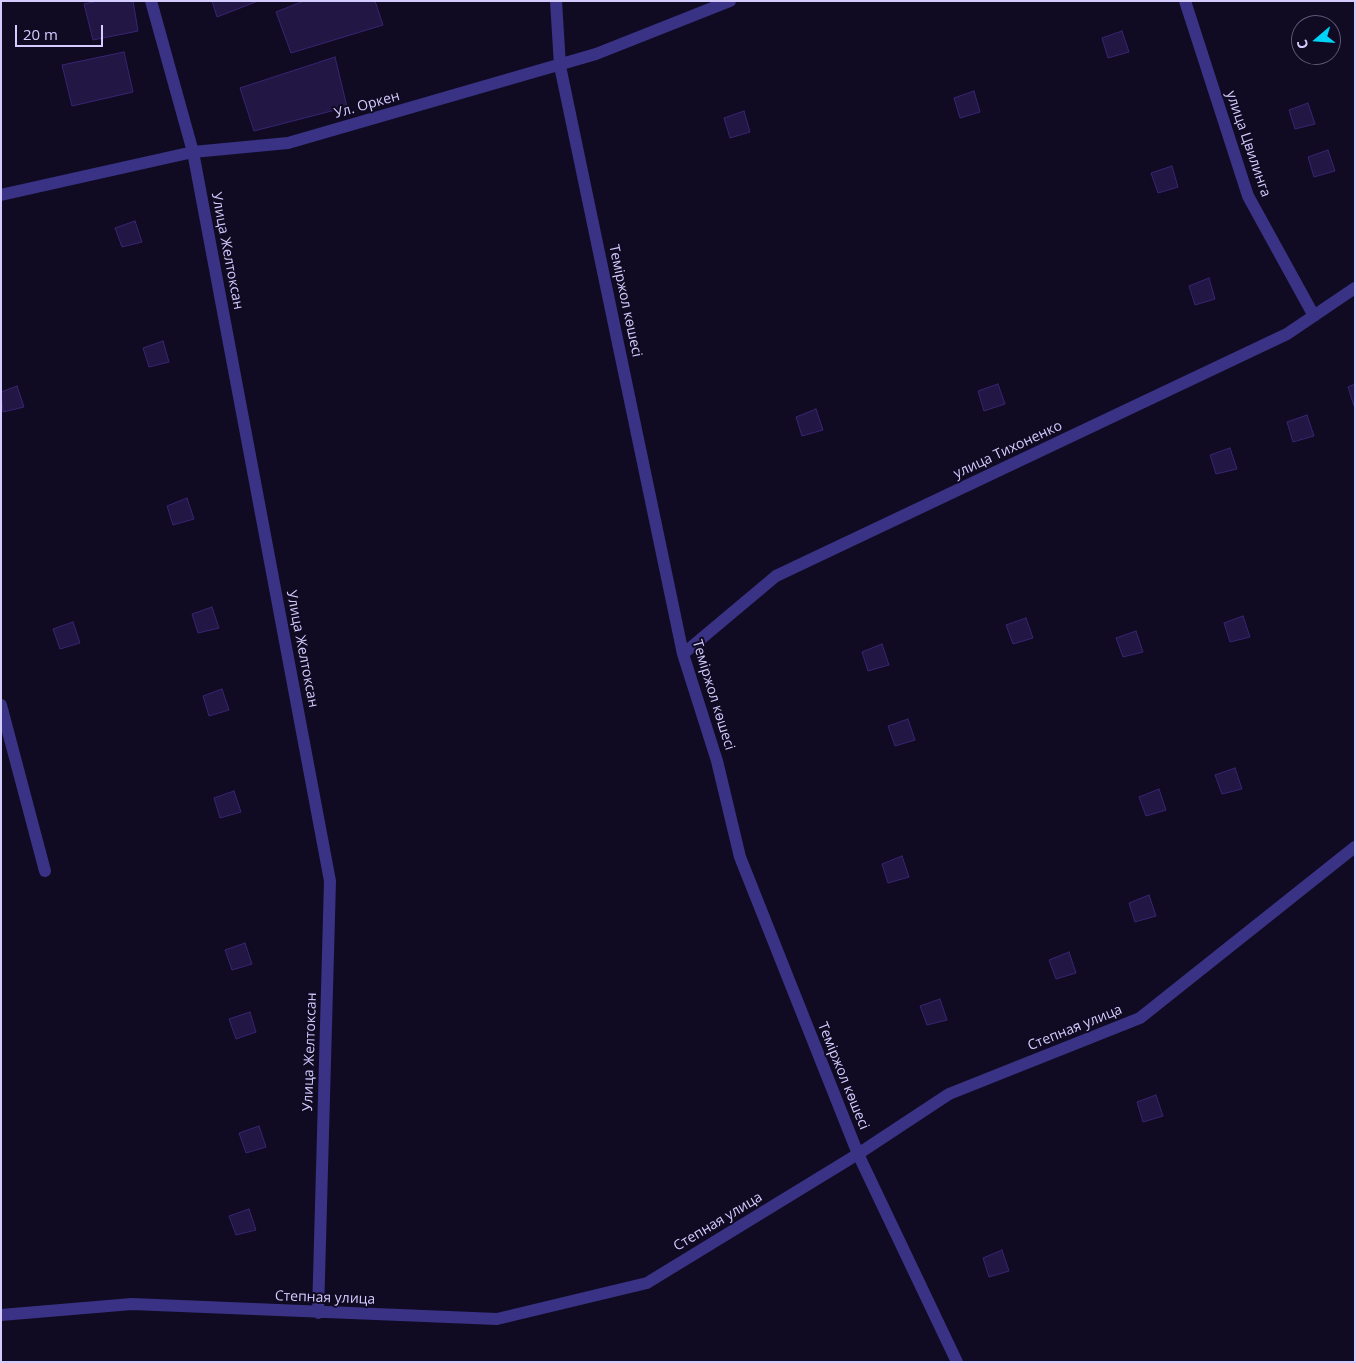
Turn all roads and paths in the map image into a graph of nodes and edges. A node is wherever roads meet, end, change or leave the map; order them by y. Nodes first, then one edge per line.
1 (151, 1) edge
2 (556, 1) edge
3 (730, 1) edge
4 (1185, 1) edge
5 (560, 66) junction
6 (193, 152) junction
7 (1, 195) edge
8 (1355, 288) edge
9 (1314, 316) junction
10 (683, 654) junction
11 (1, 705) edge
12 (1355, 847) edge
13 (45, 871) dead end
14 (858, 1154) junction
15 (318, 1313) junction
16 (1, 1315) edge
17 (957, 1362) edge

1 - 6 street, Улица Желтоксан
2 - 5 street, Теміржол көшесі
3 - 5 street, Ул. Оркен
4 - 9 street, улица Цвилинга
5 - 6 street, Ул. Оркен
5 - 10 street, Теміржол көшесі
6 - 7 street, Ул. Оркен
6 - 15 street, Улица Желтоксан
8 - 9 street, улица Тихоненко
9 - 10 street, улица Тихоненко
10 - 14 street, Теміржол көшесі
11 - 13 street
12 - 14 street, Степная улица
14 - 15 street, Степная улица
14 - 17 street, Теміржол көшесі
15 - 16 street, Степная улица

